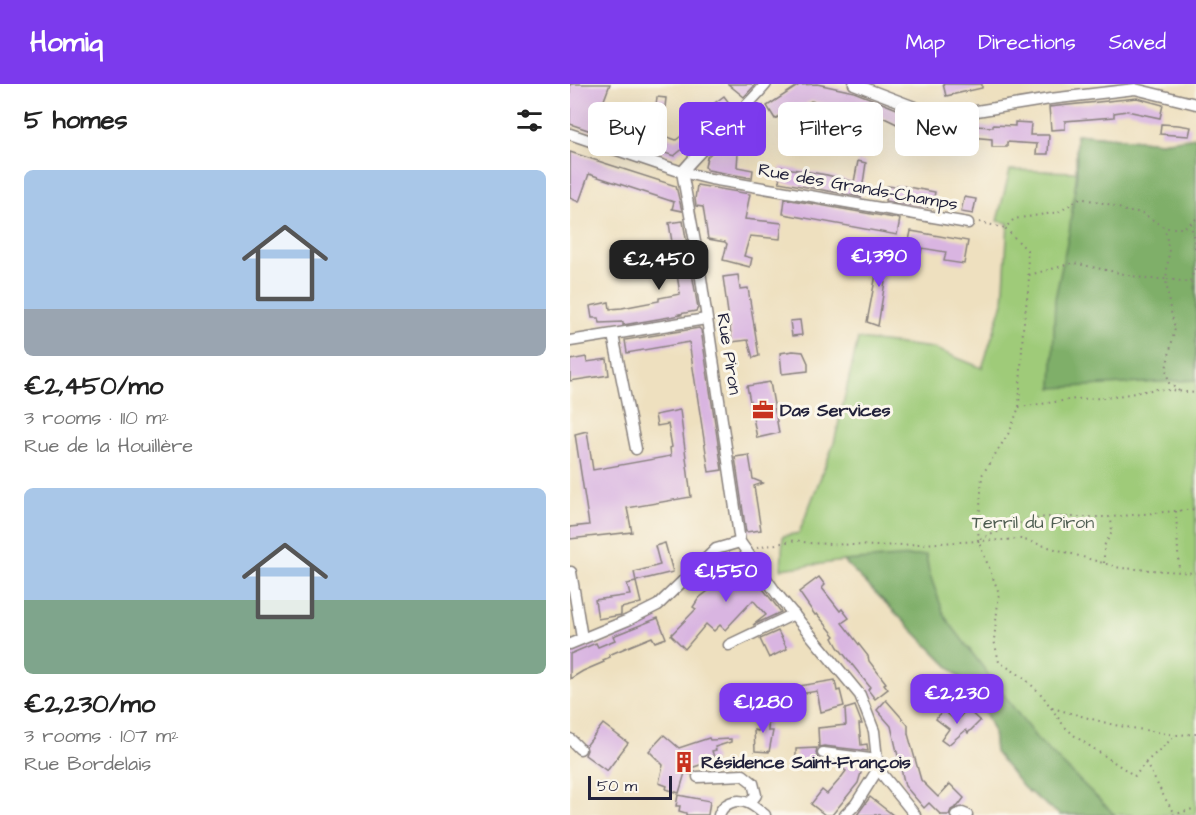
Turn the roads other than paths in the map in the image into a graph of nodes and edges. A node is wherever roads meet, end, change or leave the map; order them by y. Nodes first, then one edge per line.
1 (766, 84) edge
2 (854, 84) edge
3 (1135, 86) edge
4 (1196, 104) edge
5 (570, 134) edge
6 (682, 172) junction
7 (968, 223) road end
8 (706, 319) junction
9 (613, 335) junction
10 (570, 341) edge
11 (636, 449) dead end
12 (742, 546) junction
13 (571, 573) edge
14 (794, 614) junction
15 (582, 638) junction
16 (570, 644) edge
17 (729, 645) dead end
18 (570, 739) edge
19 (580, 749) dead end
20 (823, 753) dead end
21 (878, 764) junction
22 (698, 777) dead end
23 (750, 803) junction
24 (718, 815) edge
25 (765, 815) edge
26 (845, 815) edge
27 (915, 815) edge
28 (956, 815) edge
29 (967, 815) edge

1 - 6 street
2 - 3 street
3 - 4 street
5 - 6 street, Rue des Grands-Champs
6 - 7 street, Rue des Grands-Champs
6 - 8 street, Rue Piron
8 - 9 street
8 - 12 street, Rue Piron
9 - 10 street
9 - 11 street
12 - 14 street
12 - 15 street
13 - 15 street
14 - 17 street
14 - 21 street
15 - 16 street
18 - 19 street
20 - 21 street
21 - 26 street
21 - 27 street
22 - 23 street
23 - 24 street
23 - 25 street
28 - 29 street

